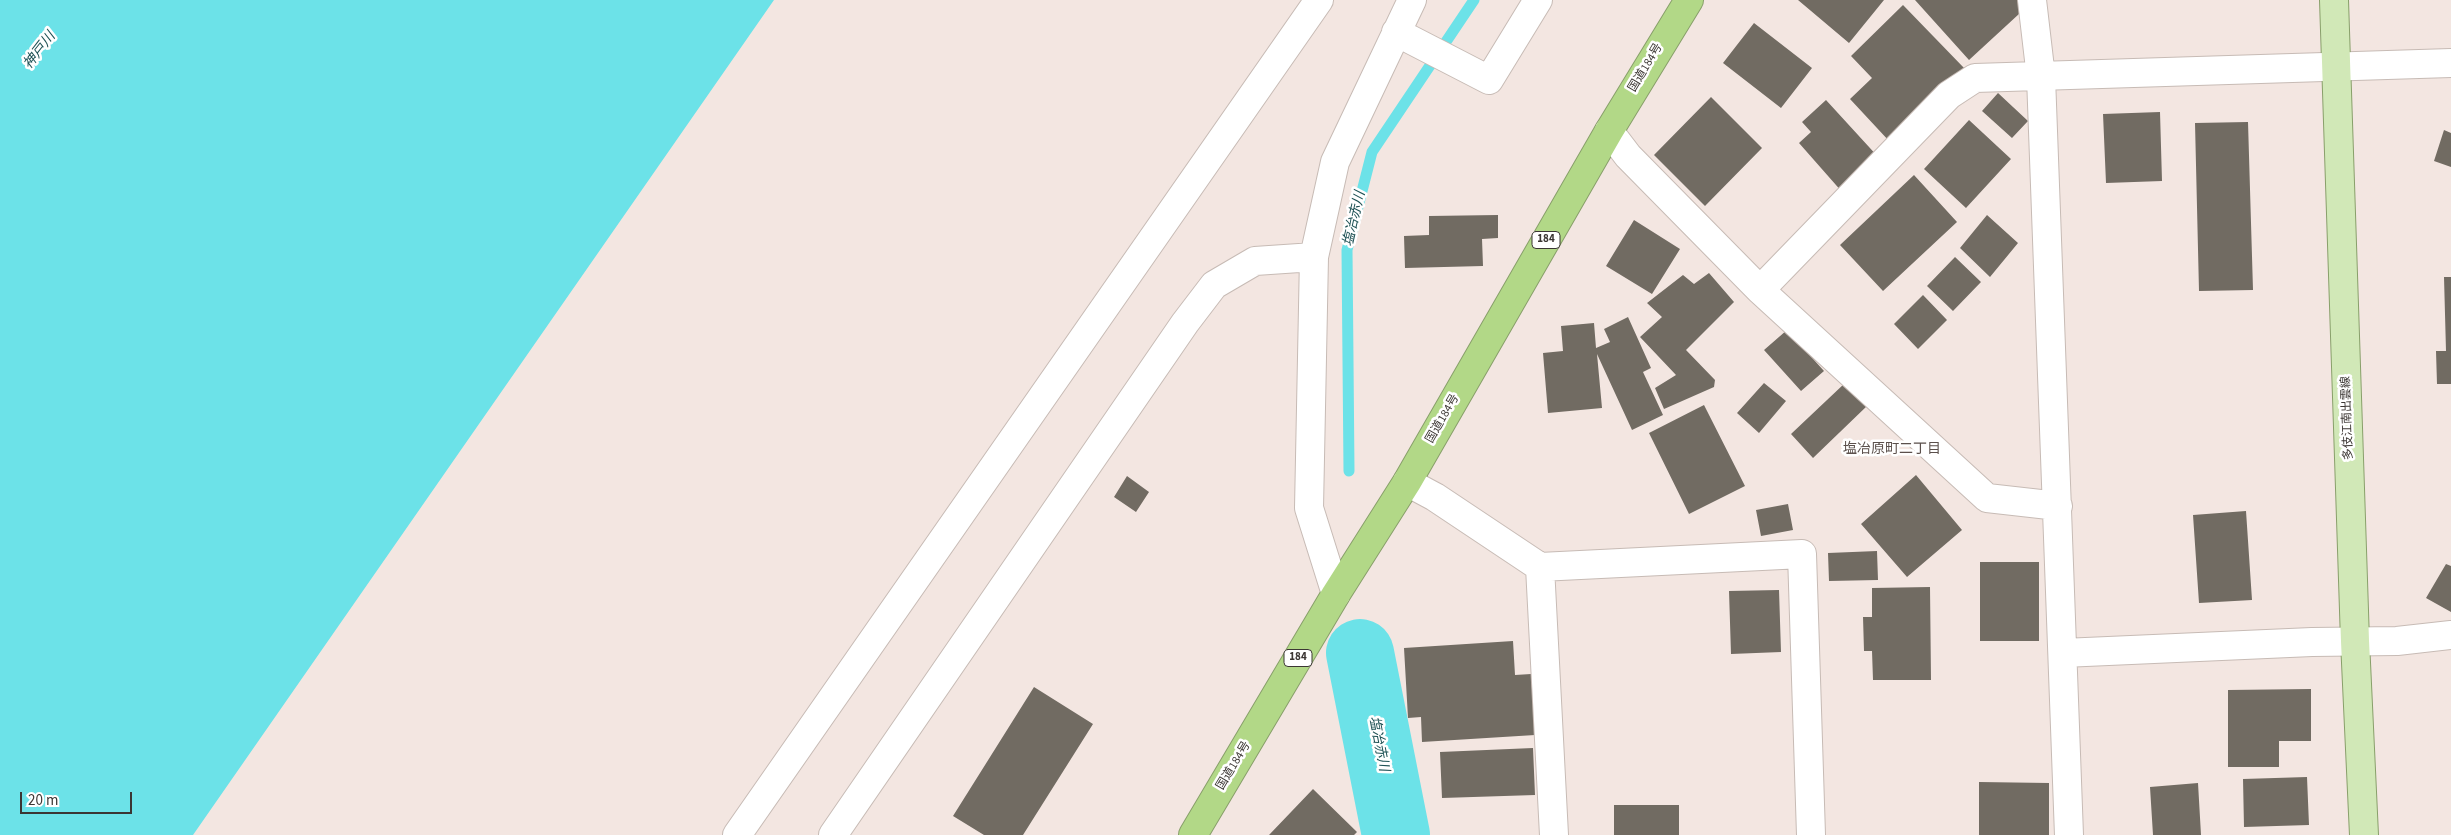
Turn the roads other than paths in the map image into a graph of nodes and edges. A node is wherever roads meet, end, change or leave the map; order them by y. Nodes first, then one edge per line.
1 (1319, 0) edge
2 (1412, 0) edge
3 (1538, 0) edge
4 (1689, 0) edge
5 (2032, 0) edge
6 (2334, 0) edge
7 (1396, 32) junction
8 (2451, 63) edge
9 (2336, 66) junction
10 (2041, 76) junction
11 (1609, 131) junction
12 (1314, 257) junction
13 (1760, 290) junction
14 (1406, 482) junction
15 (2058, 506) junction
16 (1540, 567) junction
17 (1336, 594) junction
18 (2451, 635) edge
19 (2355, 642) junction
20 (2063, 653) junction
21 (737, 835) edge
22 (833, 835) edge
23 (1193, 835) edge
24 (1554, 835) edge
25 (1811, 835) edge
26 (2069, 835) edge
27 (2364, 835) edge

1 - 21 street
2 - 7 street
3 - 7 street
4 - 11 highway, 国道184号 / 184
5 - 10 street
6 - 9 main road, 多伎江南出雲線
7 - 12 street
8 - 9 street
9 - 10 street
9 - 19 main road, 多伎江南出雲線
10 - 13 street
10 - 15 street
11 - 13 street
11 - 14 highway, 国道184号 / 184
12 - 17 street
12 - 22 street
13 - 15 street
14 - 16 street
14 - 17 highway, 国道184号 / 184
15 - 20 street
16 - 24 street
16 - 25 street
17 - 23 highway, 国道184号 / 184
18 - 19 street
19 - 20 street
19 - 27 main road, 多伎江南出雲線
20 - 26 street

